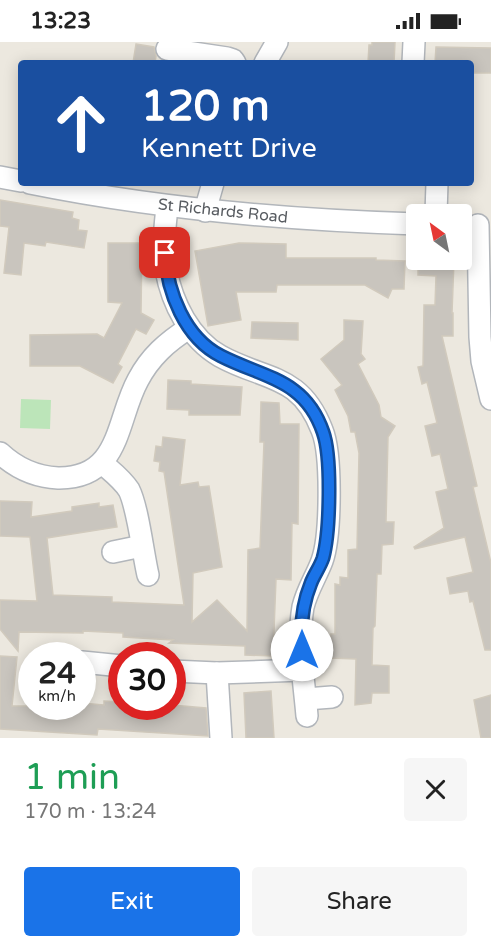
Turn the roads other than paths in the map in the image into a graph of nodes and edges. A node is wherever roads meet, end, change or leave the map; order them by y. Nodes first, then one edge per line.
1 (277, 42) edge
2 (414, 42) edge
3 (167, 49) dead end
4 (233, 60) edge
5 (267, 60) edge
6 (413, 60) edge
7 (0, 177) edge
8 (18, 180) edge
9 (45, 186) edge
10 (211, 186) edge
11 (437, 186) edge
12 (436, 204) edge
13 (167, 207) junction
14 (205, 211) junction
15 (406, 224) edge
16 (477, 225) edge
17 (189, 328) junction
18 (491, 399) edge
19 (0, 453) edge
20 (102, 463) junction
21 (142, 546) junction
22 (113, 552) dead end
23 (147, 575) dead end
24 (303, 670) junction
25 (186, 672) edge
26 (217, 673) junction
27 (332, 697) dead end
28 (220, 738) edge

1 - 5 street
2 - 6 street
3 - 4 street
7 - 8 street
9 - 13 street, St Richards Road
10 - 14 street
11 - 12 street
13 - 14 street, St Richards Road
13 - 17 street
14 - 15 street, St Richards Road
16 - 18 street
17 - 20 street
17 - 24 street
19 - 20 street
20 - 21 street
21 - 22 street
21 - 23 street
24 - 26 street
24 - 27 street
25 - 26 street
26 - 28 street

